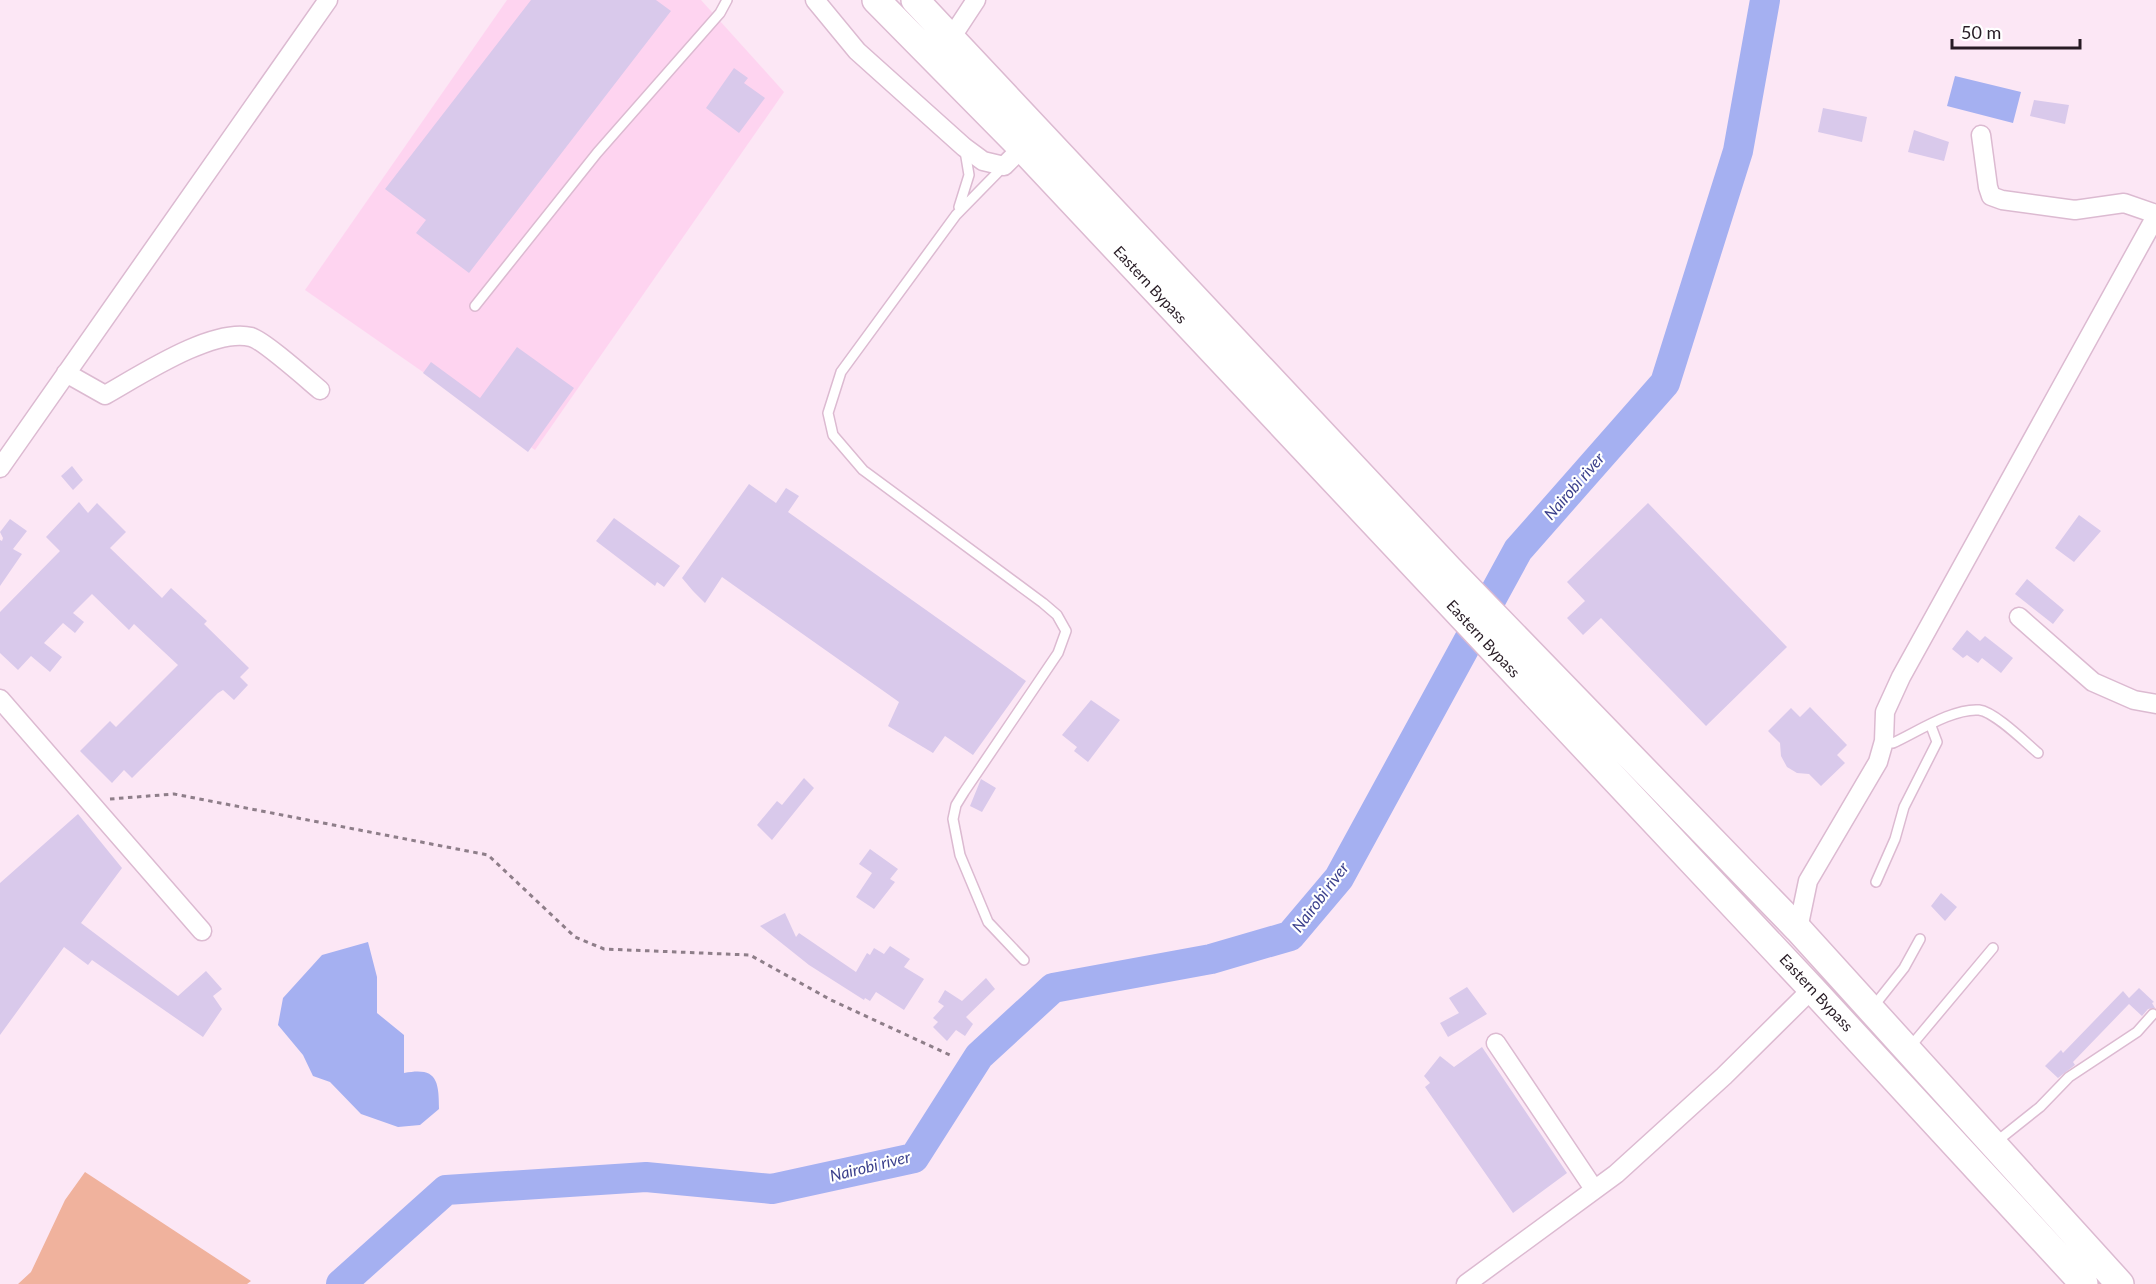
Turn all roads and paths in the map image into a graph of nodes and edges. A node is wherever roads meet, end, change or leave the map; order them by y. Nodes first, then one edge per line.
1 (328, 0) edge
2 (727, 0) edge
3 (815, 0) edge
4 (876, 0) edge
5 (915, 0) edge
6 (976, 0) edge
7 (951, 38) junction
8 (1981, 135) dead end
9 (964, 147) junction
10 (1013, 157) junction
11 (956, 215) junction
12 (2156, 215) edge
13 (475, 306) dead end
14 (66, 373) junction
15 (320, 390) dead end
16 (0, 468) edge
17 (1442, 579) junction
18 (2019, 617) dead end
19 (0, 699) edge
20 (2156, 704) edge
21 (1931, 726) junction
22 (1884, 741) junction
23 (2038, 753) dead end
24 (103, 800) dead end
25 (1876, 882) dead end
26 (1798, 929) junction
27 (202, 931) dead end
28 (1920, 939) dead end
29 (1993, 948) dead end
30 (1024, 960) dead end
31 (1812, 989) junction
32 (1871, 1009) junction
33 (2153, 1014) dead end
34 (1496, 1043) dead end
35 (1909, 1049) junction
36 (952, 1056) dead end
37 (1992, 1145) junction
38 (1594, 1190) junction
39 (1466, 1284) edge
40 (2084, 1284) edge
41 (2120, 1284) edge

1 - 14 street
2 - 13 lane
3 - 9 street
4 - 10 main road, Eastern Bypass
5 - 7 main road, Eastern Bypass
6 - 7 street
7 - 17 main road, Eastern Bypass
8 - 12 street
9 - 10 street
9 - 11 lane
10 - 11 lane
10 - 17 main road, Eastern Bypass
11 - 30 lane
12 - 22 street
14 - 15 street
14 - 16 street
17 - 26 main road, Eastern Bypass
17 - 31 main road, Eastern Bypass
18 - 20 street
19 - 27 street
21 - 22 lane
21 - 23 lane
21 - 25 lane
22 - 26 street
24 - 36 path
26 - 32 main road, Eastern Bypass
28 - 32 lane
29 - 35 lane
31 - 38 street
31 - 40 main road, Eastern Bypass
32 - 35 main road, Eastern Bypass
33 - 37 lane
34 - 38 street
35 - 37 main road, Eastern Bypass
37 - 41 main road, Eastern Bypass
38 - 39 street

